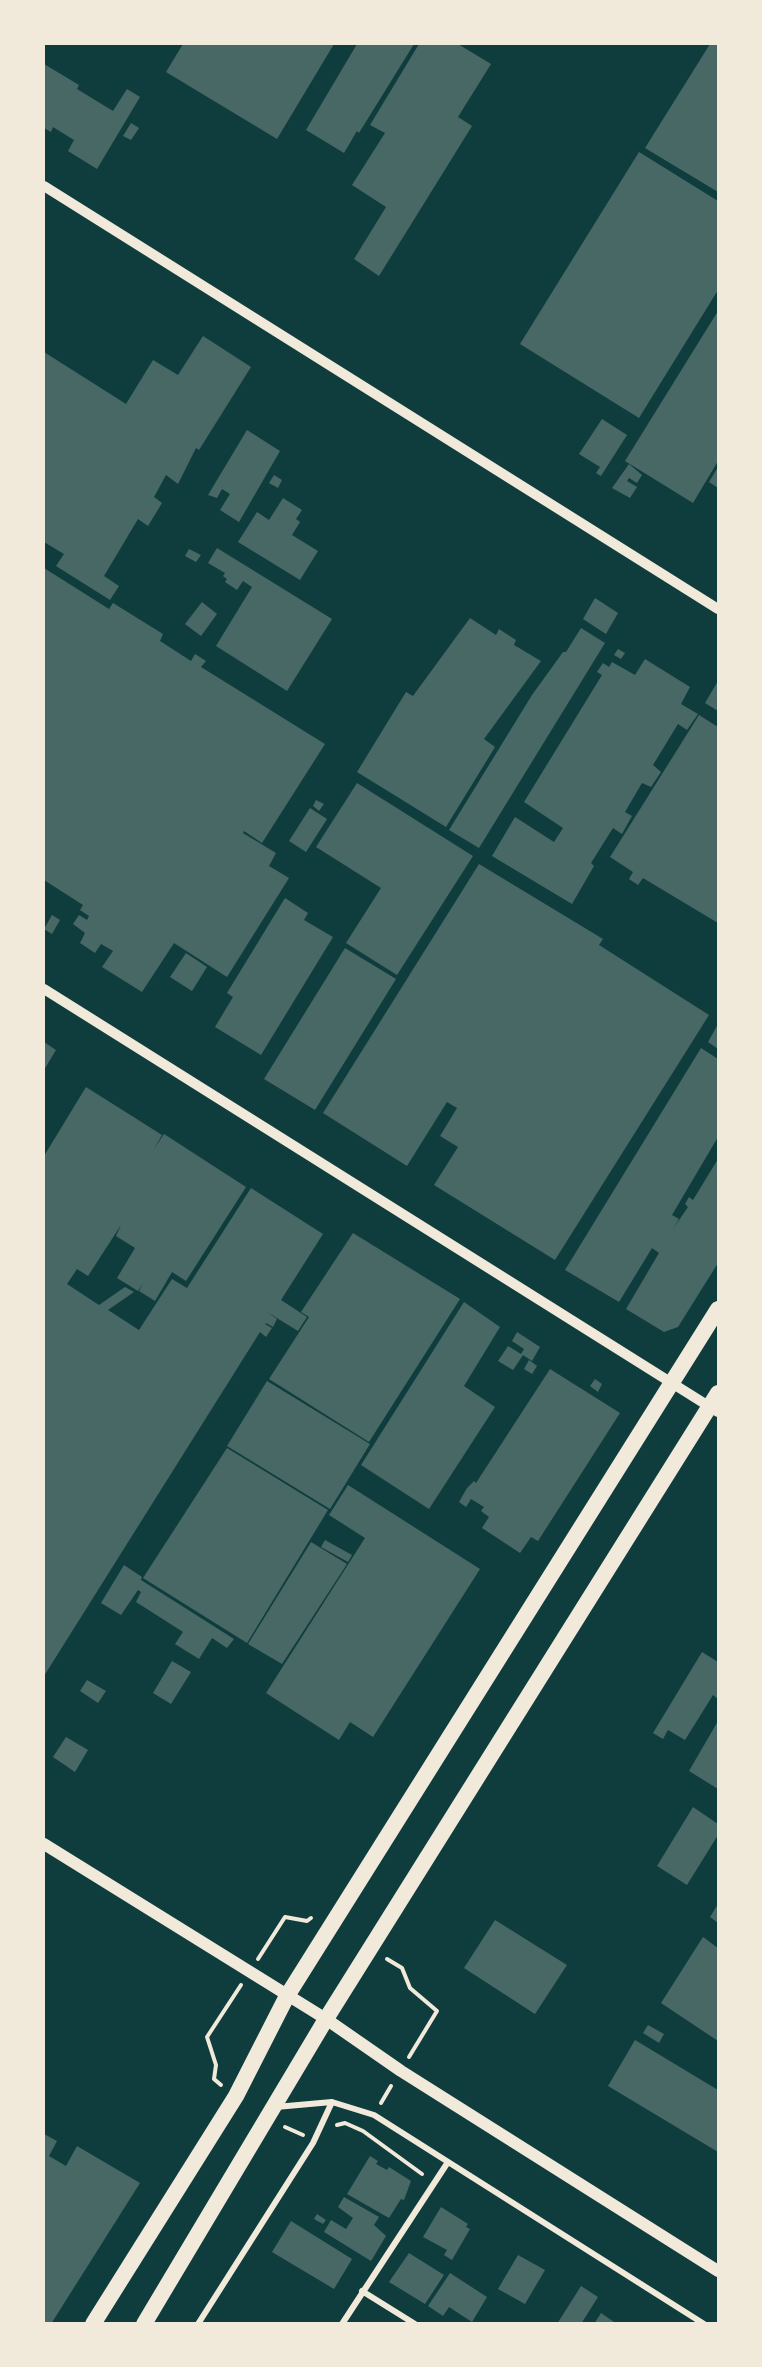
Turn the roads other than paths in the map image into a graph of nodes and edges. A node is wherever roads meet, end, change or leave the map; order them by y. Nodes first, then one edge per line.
1 (44, 186) edge
2 (718, 609) edge
3 (44, 989) edge
4 (718, 1309) edge
5 (672, 1383) junction
6 (716, 1404) edge
7 (44, 1844) edge
8 (287, 1996) junction
9 (326, 2019) junction
10 (332, 2102) junction
11 (273, 2108) junction
12 (448, 2162) junction
13 (718, 2271) edge
14 (362, 2291) junction
15 (93, 2324) edge
16 (144, 2324) edge
17 (198, 2324) edge
18 (342, 2324) edge
19 (415, 2324) edge
20 (705, 2324) edge

1 - 2 street
3 - 5 street
4 - 5 highway
5 - 6 street
5 - 8 highway
6 - 9 highway
7 - 8 main road
8 - 9 main road
8 - 15 highway
9 - 11 highway
9 - 13 main road
10 - 11 street
10 - 12 street
10 - 17 street
11 - 16 highway
12 - 14 street
12 - 20 street
14 - 18 street
14 - 19 street

